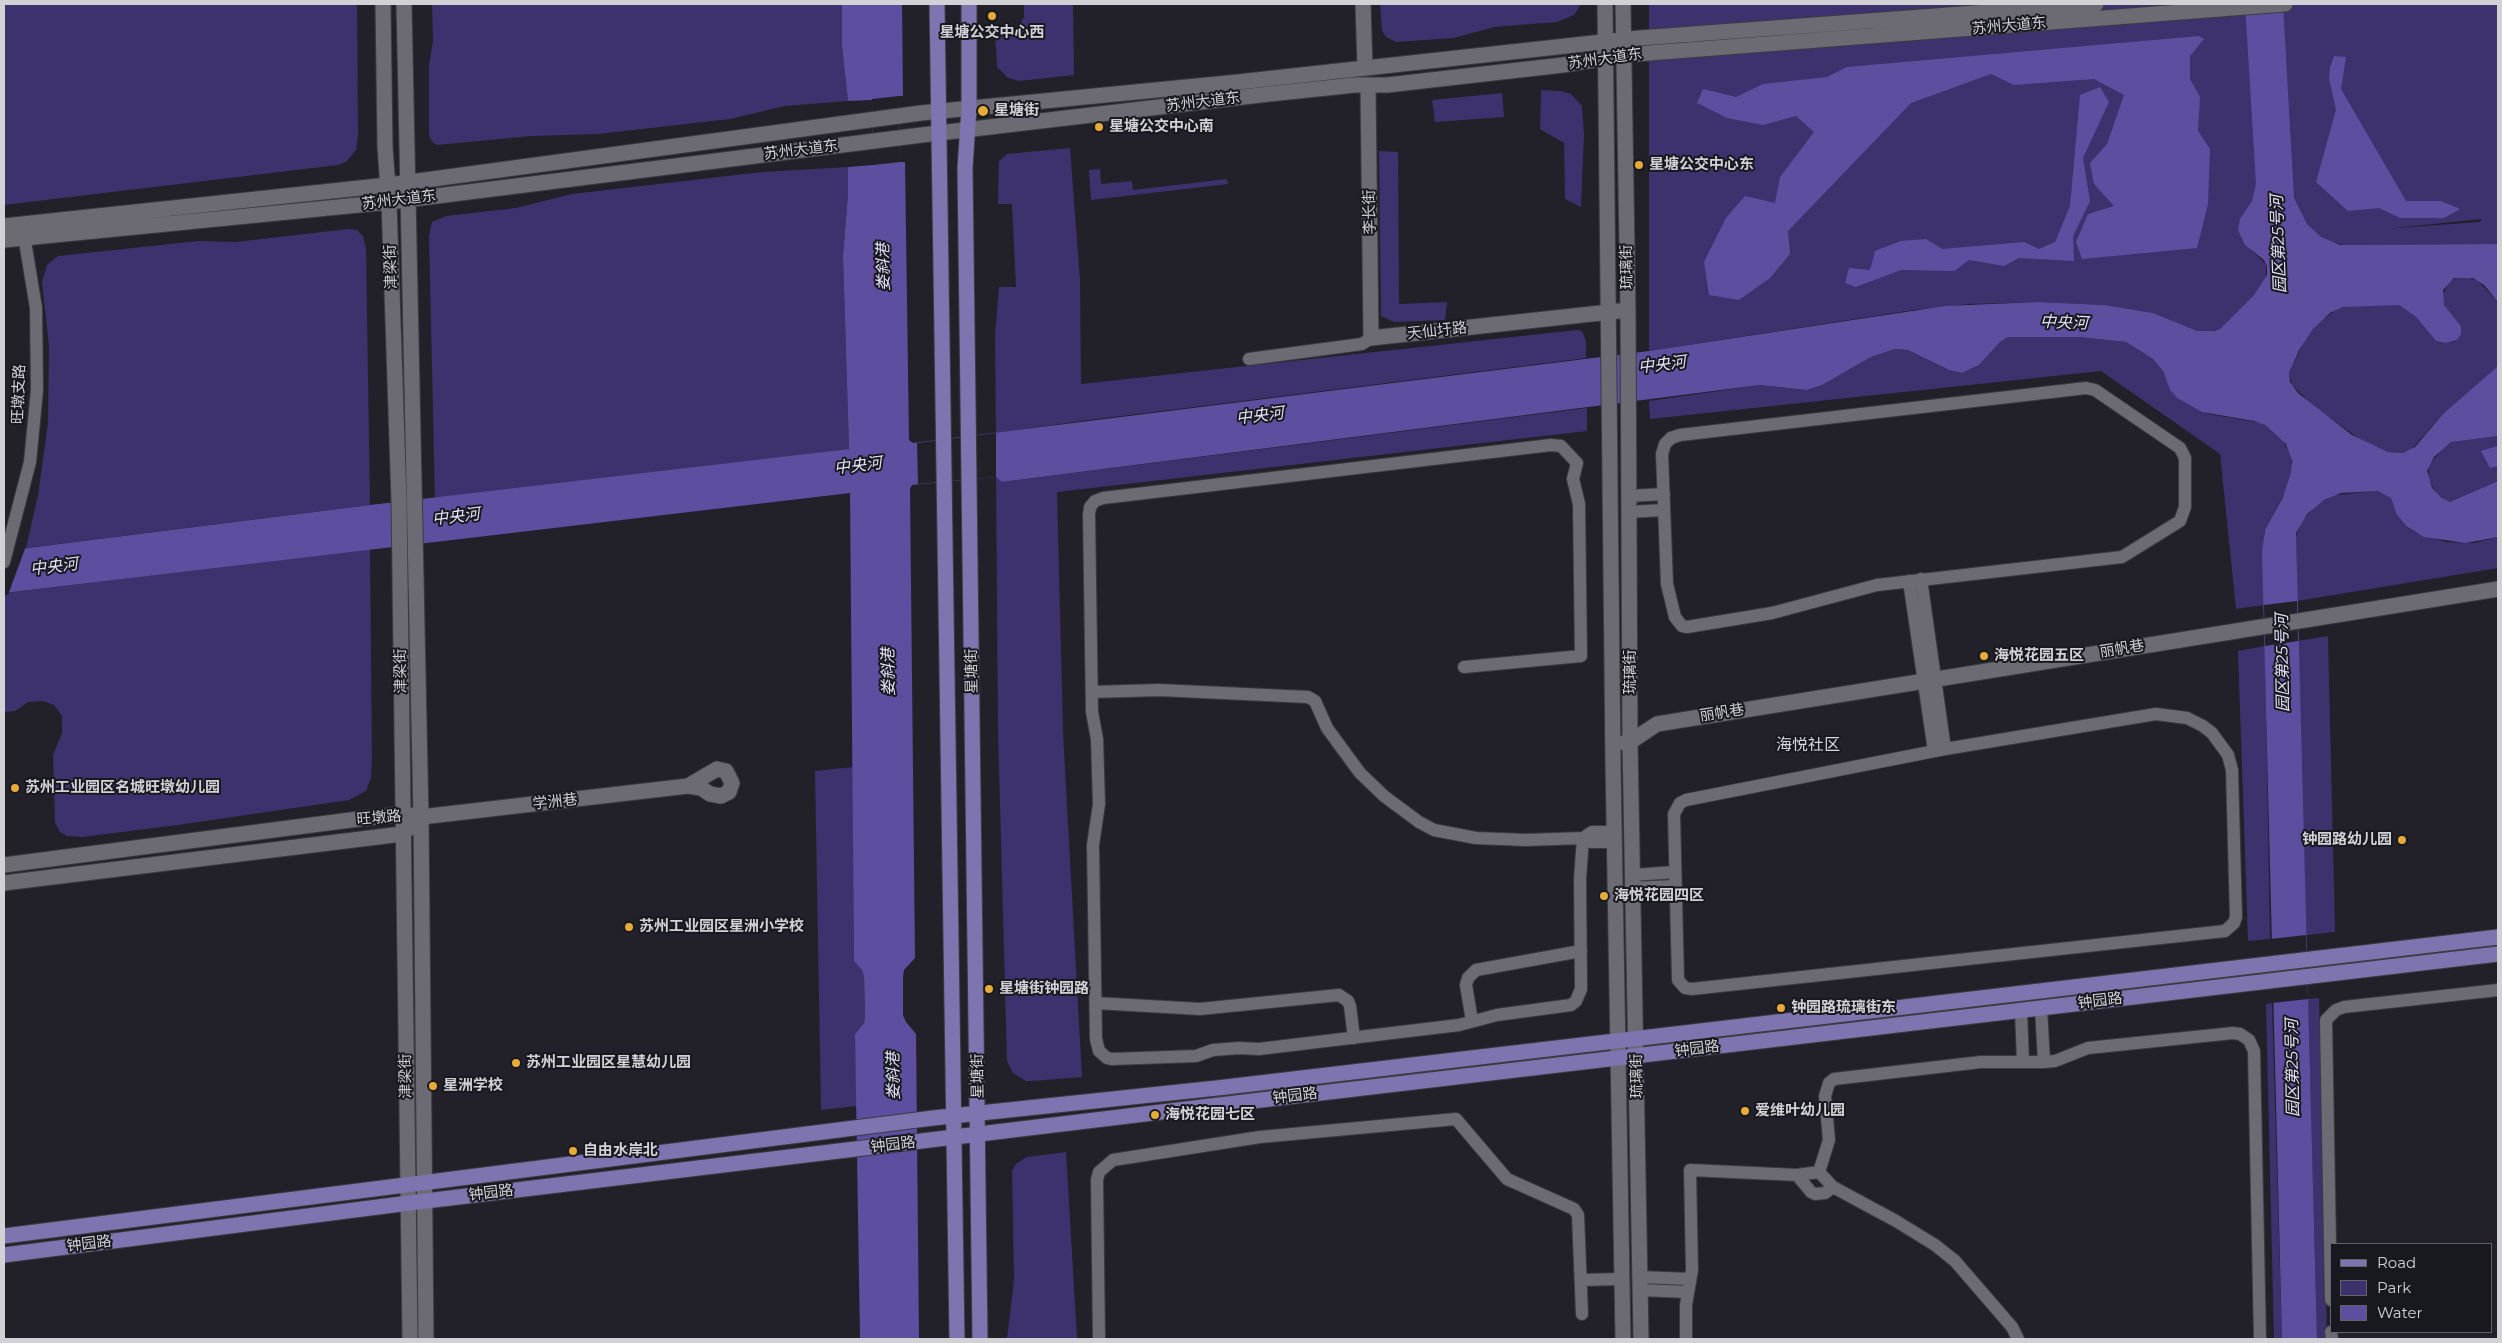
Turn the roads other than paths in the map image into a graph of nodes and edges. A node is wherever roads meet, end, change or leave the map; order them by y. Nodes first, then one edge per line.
1 (383, 4) edge
2 (404, 4) edge
3 (937, 4) edge
4 (969, 4) edge
5 (1363, 4) edge
6 (1370, 4) edge
7 (1606, 4) edge
8 (1623, 4) edge
9 (2096, 4) edge
10 (2285, 4) edge
11 (1623, 40) junction
12 (1605, 42) junction
13 (1623, 55) junction
14 (1605, 58) junction
15 (1368, 68) junction
16 (1368, 85) junction
17 (969, 108) junction
18 (938, 112) junction
19 (968, 130) junction
20 (938, 133) junction
21 (406, 182) junction
22 (388, 185) junction
23 (407, 199) junction
24 (389, 202) junction
25 (4, 226) edge
26 (23, 231) junction
27 (4, 240) edge
28 (1628, 310) junction
29 (1610, 312) junction
30 (1371, 338) junction
31 (1249, 359) dead end
32 (1664, 494) junction
33 (1629, 496) junction
34 (1664, 510) junction
35 (1629, 512) junction
36 (4, 562) edge
37 (1915, 580) junction
38 (2498, 589) edge
39 (1464, 667) dead end
40 (1929, 680) junction
41 (1092, 692) junction
42 (1614, 714) junction
43 (1631, 714) junction
44 (1657, 724) junction
45 (1630, 742) junction
46 (1613, 744) junction
47 (1940, 750) junction
48 (688, 786) dead end
49 (403, 814) junction
50 (421, 817) junction
51 (402, 834) junction
52 (1615, 837) junction
53 (1583, 838) junction
54 (4, 864) edge
55 (1675, 872) junction
56 (1633, 881) junction
57 (4, 883) edge
58 (1675, 886) junction
59 (2498, 936) edge
60 (1581, 952) junction
61 (2498, 954) edge
62 (2498, 990) edge
63 (1096, 1003) junction
64 (2041, 1008) junction
65 (2021, 1010) junction
66 (1472, 1021) junction
67 (1636, 1037) junction
68 (1354, 1038) junction
69 (1618, 1040) junction
70 (1636, 1057) junction
71 (1618, 1059) junction
72 (2023, 1062) junction
73 (2044, 1062) junction
74 (978, 1114) junction
75 (953, 1116) junction
76 (978, 1135) junction
77 (954, 1138) junction
78 (1819, 1172) junction
79 (1797, 1175) junction
80 (424, 1182) junction
81 (408, 1184) junction
82 (1833, 1187) junction
83 (424, 1201) junction
84 (409, 1203) junction
85 (4, 1236) edge
86 (2330, 1244) edge
87 (4, 1255) edge
88 (1622, 1284) junction
89 (1640, 1284) junction
90 (1582, 1285) junction
91 (1689, 1286) junction
92 (1582, 1314) dead end
93 (410, 1339) edge
94 (426, 1339) edge
95 (957, 1339) edge
96 (980, 1339) edge
97 (1099, 1339) edge
98 (1623, 1339) edge
99 (1641, 1339) edge
100 (1686, 1339) edge
101 (2018, 1339) edge
102 (2260, 1339) edge

1 - 22 main road, 津梁街
2 - 21 main road, 津梁街
3 - 18 main road, 星塘街
4 - 17 main road, 星塘街
5 - 15 main road
6 - 15 main road
7 - 12 main road, 琉璃街
8 - 11 main road, 琉璃街
9 - 11 main road, 苏州大道东
10 - 13 main road, 苏州大道东
11 - 12 main road, 苏州大道东
11 - 13 main road, 琉璃街
12 - 14 main road, 琉璃街
12 - 15 main road, 苏州大道东
13 - 14 main road, 苏州大道东
13 - 28 main road, 琉璃街
14 - 16 main road, 苏州大道东
14 - 29 main road, 琉璃街
15 - 17 main road, 苏州大道东
16 - 19 main road, 苏州大道东
16 - 30 main road, 李长街
17 - 18 main road, 苏州大道东
17 - 19 main road, 星塘街
18 - 20 main road, 星塘街
18 - 21 main road, 苏州大道东
19 - 20 main road, 苏州大道东
19 - 74 main road, 星塘街
20 - 23 main road, 苏州大道东
20 - 75 main road, 星塘街
21 - 22 main road, 苏州大道东
21 - 23 main road, 津梁街
22 - 24 main road, 津梁街
22 - 26 main road, 苏州大道东
23 - 24 main road, 苏州大道东
23 - 50 main road, 津梁街
24 - 26 main road, 苏州大道东
24 - 49 main road, 津梁街
25 - 26 main road, 苏州大道东
26 - 27 main road, 苏州大道东
26 - 36 street, 旺墩支路
28 - 29 main road, 天仙圩路
28 - 33 main road, 琉璃街
29 - 30 main road, 天仙圩路
29 - 42 main road, 琉璃街
30 - 31 street, 天仙圩路
32 - 33 street
32 - 34 street
32 - 37 street
33 - 35 main road, 琉璃街
34 - 35 street
34 - 37 street
35 - 43 main road, 琉璃街
37 - 40 street
38 - 40 main road, 丽帆巷
39 - 41 street
40 - 44 main road, 丽帆巷
40 - 47 street
41 - 53 street
41 - 63 street
42 - 43 main road
42 - 46 main road, 琉璃街
43 - 44 main road
43 - 45 main road, 琉璃街
44 - 45 main road, 丽帆巷
45 - 46 main road, 丽帆巷
45 - 56 main road, 琉璃街
46 - 52 main road, 琉璃街
47 - 55 street
47 - 58 street
48 - 50 main road, 学洲巷
49 - 50 main road, 旺墩路
49 - 51 main road, 津梁街
49 - 54 main road, 旺墩路
50 - 51 main road, 旺墩路
50 - 80 main road, 津梁街
51 - 57 main road, 旺墩路
51 - 81 main road, 津梁街
52 - 53 street
52 - 69 main road, 琉璃街
53 - 60 street
55 - 56 street
55 - 58 street
56 - 58 street
56 - 67 main road, 琉璃街
59 - 67 main road, 钟园路
60 - 66 street
60 - 66 street
61 - 64 main road, 钟园路
62 - 86 street
63 - 68 street
63 - 68 street
64 - 65 main road, 钟园路
64 - 73 street
65 - 70 main road, 钟园路
65 - 72 street
66 - 68 street
67 - 69 main road, 钟园路
67 - 70 main road, 琉璃街
69 - 71 main road, 琉璃街
69 - 74 main road, 钟园路
70 - 71 main road, 钟园路
70 - 89 main road, 琉璃街
71 - 76 main road, 钟园路
71 - 88 main road, 琉璃街
72 - 73 street
72 - 78 street
73 - 102 street
74 - 75 main road, 钟园路
74 - 76 main road, 星塘街
75 - 77 main road, 星塘街
75 - 80 main road, 钟园路
76 - 77 main road, 钟园路
76 - 96 main road, 星塘街
77 - 83 main road, 钟园路
77 - 95 main road, 星塘街
78 - 79 street
78 - 82 street
79 - 82 street
79 - 91 street
80 - 81 main road, 钟园路
80 - 83 main road, 津梁街
81 - 84 main road, 津梁街
81 - 85 main road, 钟园路
82 - 101 street
83 - 84 main road, 钟园路
83 - 94 main road, 津梁街
84 - 87 main road, 钟园路
84 - 93 main road, 津梁街
88 - 90 street
88 - 98 main road, 琉璃街
89 - 91 street
89 - 99 main road, 琉璃街
90 - 92 street
90 - 97 street
91 - 100 street

